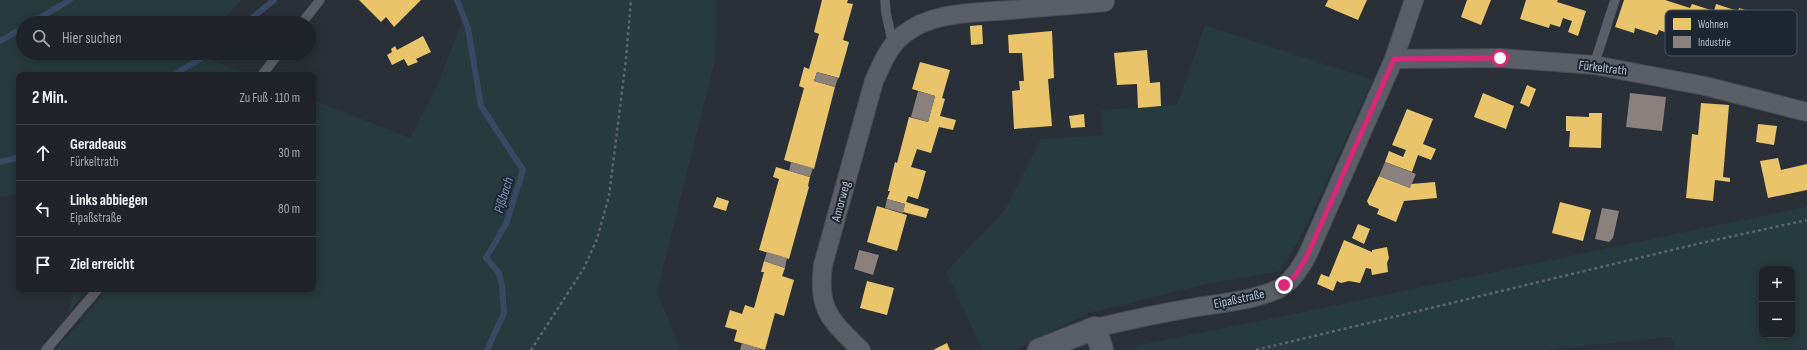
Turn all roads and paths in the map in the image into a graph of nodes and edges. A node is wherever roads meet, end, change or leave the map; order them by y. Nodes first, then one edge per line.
1 (320, 0) edge
2 (631, 0) edge
3 (885, 0) edge
4 (1414, 0) edge
5 (1615, 0) edge
6 (1105, 2) dead end
7 (1058, 3) edge
8 (307, 16) edge
9 (893, 45) junction
10 (1394, 59) junction
11 (274, 60) edge
12 (1594, 65) junction
13 (264, 72) edge
14 (1807, 112) edge
15 (1807, 220) edge
16 (95, 292) edge
17 (1095, 328) junction
18 (46, 350) edge
19 (531, 350) edge
20 (861, 350) edge
21 (1039, 350) edge
22 (1102, 350) edge
23 (1256, 350) edge

1 - 8 lane
2 - 19 path
3 - 9 lane
4 - 10 street, Eipaßstraße
5 - 12 lane
6 - 7 street, Amorweg
7 - 9 street, Amorweg
9 - 20 street, Amorweg
10 - 12 street, Fürkeltrath
10 - 17 street, Eipaßstraße
11 - 13 lane
12 - 14 street, Fürkeltrath
15 - 23 path
16 - 18 lane
17 - 21 street
17 - 22 street

